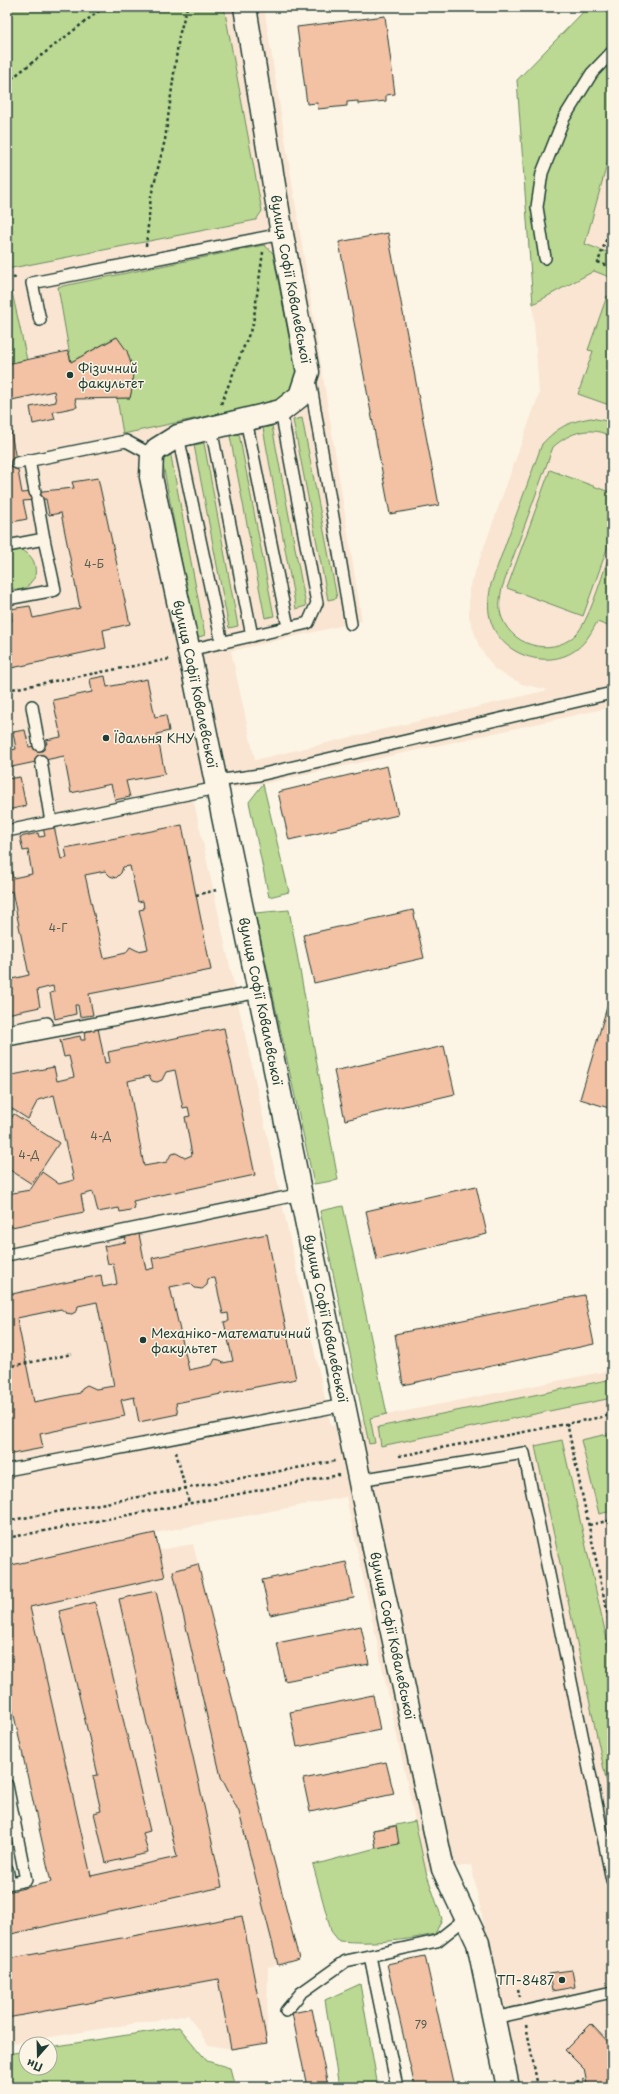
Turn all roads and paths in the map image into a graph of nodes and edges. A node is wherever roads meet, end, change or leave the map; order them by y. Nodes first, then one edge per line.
1 (104, 7) edge
2 (187, 7) edge
3 (245, 7) edge
4 (612, 52) edge
5 (7, 82) edge
6 (612, 179) edge
7 (612, 202) edge
8 (612, 216) edge
9 (274, 236) junction
10 (146, 251) dead end
11 (545, 258) dead end
12 (612, 268) edge
13 (40, 320) dead end
14 (308, 372) junction
15 (220, 405) dead end
16 (281, 411) junction
17 (246, 420) junction
18 (211, 428) junction
19 (178, 436) junction
20 (152, 455) junction
21 (29, 460) junction
22 (17, 463) dead end
23 (44, 539) junction
24 (7, 546) edge
25 (7, 599) edge
26 (351, 624) dead end
27 (288, 627) junction
28 (252, 636) junction
29 (222, 643) junction
30 (189, 650) junction
31 (166, 660) dead end
32 (7, 690) edge
33 (612, 693) edge
34 (32, 706) dead end
35 (39, 745) dead end
36 (41, 761) dead end
37 (216, 785) junction
38 (51, 822) junction
39 (7, 831) edge
40 (223, 890) dead end
41 (196, 895) dead end
42 (259, 992) junction
43 (47, 1023) dead end
44 (7, 1031) edge
45 (7, 1040) edge
46 (301, 1194) junction
47 (7, 1255) edge
48 (72, 1354) dead end
49 (7, 1367) edge
50 (344, 1405) junction
51 (612, 1415) edge
52 (567, 1424) junction
53 (172, 1438) junction
54 (393, 1457) dead end
55 (339, 1460) dead end
56 (7, 1470) edge
57 (351, 1477) junction
58 (185, 1488) junction
59 (189, 1503) junction
60 (612, 1520) edge
61 (7, 1521) edge
62 (589, 1525) junction
63 (7, 1538) edge
64 (612, 1635) edge
65 (7, 1784) edge
66 (7, 1869) edge
67 (612, 1880) edge
68 (8, 1883) edge
69 (466, 1918) junction
70 (370, 1956) junction
71 (518, 1989) dead end
72 (612, 1992) edge
73 (286, 2011) dead end
74 (523, 2011) junction
75 (494, 2018) junction
76 (584, 2080) dead end
77 (398, 2087) edge
78 (508, 2087) edge
79 (538, 2087) edge
80 (553, 2087) edge

1 - 5 path
2 - 10 path
3 - 9 street, вулиця Софії Ковалевської
4 - 11 lane
6 - 7 path
8 - 12 path
9 - 13 lane
9 - 14 street, вулиця Софії Ковалевської
9 - 15 path
14 - 16 street, вулиця Софії Ковалевської
14 - 26 lane
16 - 17 street, вулиця Софії Ковалевської
16 - 27 lane
17 - 18 street, вулиця Софії Ковалевської
17 - 27 lane
18 - 19 street, вулиця Софії Ковалевської
18 - 28 lane
19 - 20 street, вулиця Софії Ковалевської
19 - 29 lane
20 - 21 lane
20 - 30 street, вулиця Софії Ковалевської
21 - 22 lane
21 - 23 lane
23 - 24 lane
23 - 25 lane
27 - 28 lane
28 - 29 lane
29 - 30 lane
30 - 37 street, вулиця Софії Ковалевської
31 - 32 path
33 - 37 lane
34 - 35 lane
36 - 38 lane
37 - 38 lane
37 - 42 street, вулиця Софії Ковалевської
38 - 39 lane
40 - 41 path
42 - 45 lane
42 - 46 street, вулиця Софії Ковалевської
43 - 44 lane
46 - 47 lane
46 - 50 street, вулиця Софії Ковалевської
48 - 49 path
50 - 53 lane
50 - 57 street, вулиця Софії Ковалевської
51 - 52 path
52 - 54 path
52 - 62 path
53 - 56 lane
53 - 58 path
55 - 58 path
57 - 59 path
57 - 67 lane
57 - 69 street, вулиця Софії Ковалевської
58 - 59 path
58 - 61 path
59 - 63 path
60 - 62 path
62 - 64 path
65 - 68 lane
66 - 68 lane
69 - 70 lane
69 - 75 street, вулиця Софії Ковалевської
70 - 73 lane
70 - 77 lane
71 - 74 path
72 - 74 lane
74 - 75 lane
74 - 79 path
75 - 78 street, вулиця Софії Ковалевської
76 - 80 path

